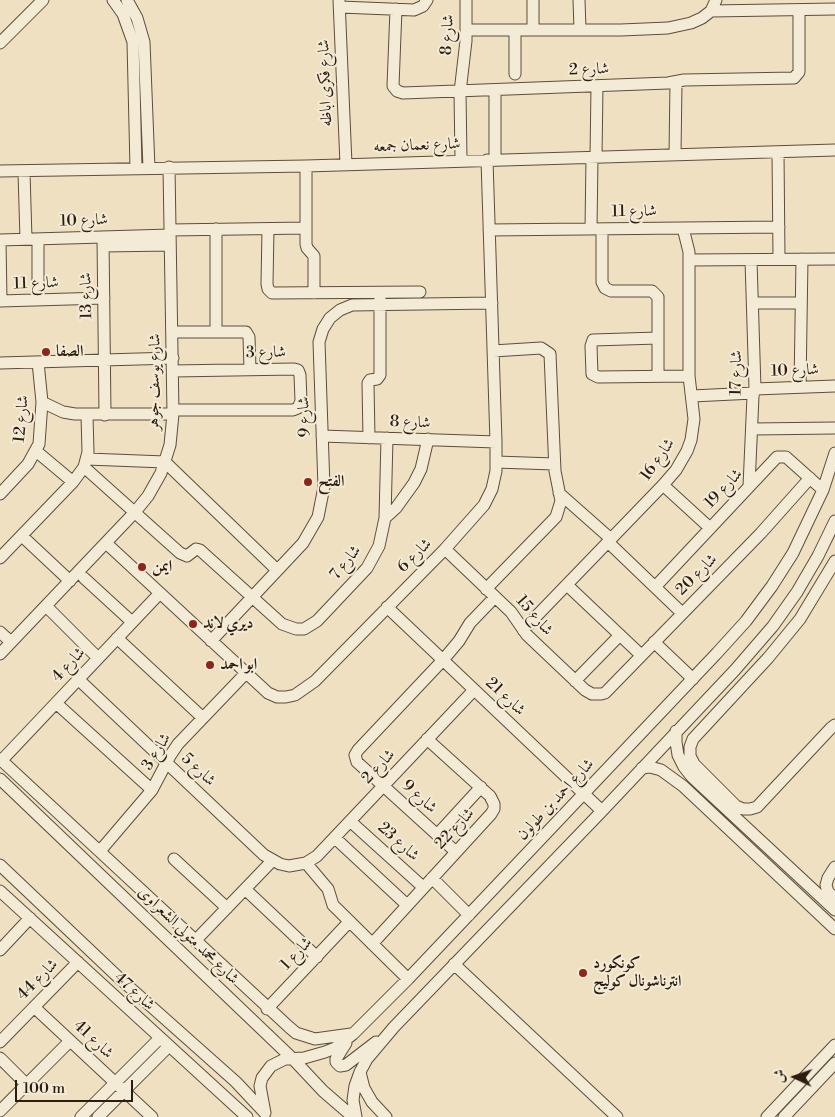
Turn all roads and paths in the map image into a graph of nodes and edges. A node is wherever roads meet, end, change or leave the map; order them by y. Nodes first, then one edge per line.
1 (43, 0) edge
2 (113, 0) edge
3 (127, 0) edge
4 (427, 0) edge
5 (466, 0) edge
6 (533, 0) edge
7 (579, 0) edge
8 (716, 0) edge
9 (340, 4) edge
10 (390, 6) edge
11 (835, 9) edge
12 (799, 10) junction
13 (711, 12) junction
14 (580, 29) junction
15 (466, 30) junction
16 (515, 30) junction
17 (533, 30) junction
18 (0, 43) edge
19 (515, 74) dead end
20 (676, 82) junction
21 (598, 86) junction
22 (495, 90) junction
23 (460, 92) junction
24 (835, 150) edge
25 (778, 152) junction
26 (675, 155) junction
27 (594, 157) junction
28 (461, 160) junction
29 (491, 160) junction
30 (346, 164) junction
31 (306, 166) junction
32 (169, 167) junction
33 (136, 168) junction
34 (149, 168) junction
35 (0, 172) edge
36 (24, 172) junction
37 (779, 227) junction
38 (306, 228) junction
39 (683, 228) junction
40 (216, 229) junction
41 (268, 229) junction
42 (596, 229) junction
43 (489, 230) junction
44 (170, 237) junction
45 (32, 239) junction
46 (0, 240) edge
47 (103, 242) junction
48 (779, 259) junction
49 (802, 259) junction
50 (835, 259) edge
51 (689, 260) junction
52 (751, 260) junction
53 (420, 292) dead end
54 (314, 293) junction
55 (104, 298) junction
56 (380, 298) junction
57 (38, 300) junction
58 (0, 301) edge
59 (492, 303) junction
60 (753, 303) junction
61 (802, 303) junction
62 (216, 331) junction
63 (172, 332) junction
64 (658, 338) junction
65 (493, 351) junction
66 (173, 358) junction
67 (104, 360) junction
68 (38, 362) junction
69 (0, 363) edge
70 (250, 370) junction
71 (173, 371) junction
72 (658, 376) junction
73 (689, 376) junction
74 (835, 386) edge
75 (800, 387) junction
76 (755, 391) junction
77 (692, 396) junction
78 (42, 402) junction
79 (173, 412) junction
80 (87, 415) junction
81 (105, 415) junction
82 (835, 428) edge
83 (753, 429) junction
84 (322, 436) junction
85 (369, 438) junction
86 (387, 438) junction
87 (428, 440) junction
88 (496, 442) junction
89 (36, 450) junction
90 (835, 453) edge
91 (165, 462) junction
92 (496, 462) junction
93 (86, 463) junction
94 (554, 464) junction
95 (810, 478) junction
96 (73, 482) junction
97 (663, 485) junction
98 (749, 486) junction
99 (823, 490) junction
100 (559, 492) junction
101 (0, 494) edge
102 (135, 512) junction
103 (385, 518) junction
104 (835, 520) edge
105 (710, 528) junction
106 (22, 536) junction
107 (609, 540) junction
108 (106, 543) junction
109 (444, 549) junction
110 (0, 558) edge
111 (835, 561) edge
112 (277, 570) junction
113 (84, 578) dead end
114 (70, 581) junction
115 (567, 584) junction
116 (655, 587) junction
117 (160, 593) junction
118 (491, 593) junction
119 (252, 597) junction
120 (46, 606) junction
121 (387, 607) junction
122 (682, 613) junction
123 (132, 622) junction
124 (523, 630) junction
125 (0, 632) edge
126 (620, 635) junction
127 (117, 638) junction
128 (211, 641) junction
129 (11, 642) junction
130 (654, 642) junction
131 (0, 654) edge
132 (641, 655) junction
133 (98, 658) junction
134 (443, 660) junction
135 (246, 673) junction
136 (78, 679) junction
137 (693, 679) junction
138 (575, 681) junction
139 (474, 690) junction
140 (605, 693) joint
141 (56, 703) junction
142 (203, 718) junction
143 (835, 725) edge
144 (676, 731) junction
145 (427, 739) junction
146 (1, 760) edge
147 (166, 762) junction
148 (642, 768) junction
149 (0, 778) edge
150 (5, 786) edge
151 (383, 786) junction
152 (481, 787) junction
153 (152, 790) junction
154 (584, 794) junction
155 (602, 811) junction
156 (350, 821) junction
157 (437, 835) junction
158 (335, 838) junction
159 (100, 851) junction
160 (456, 852) junction
161 (174, 859) dead end
162 (272, 861) junction
163 (306, 863) junction
164 (0, 865) edge
165 (835, 867) edge
166 (432, 878) junction
167 (424, 887) junction
168 (245, 889) junction
169 (0, 891) edge
170 (835, 898) edge
171 (407, 905) junction
172 (227, 908) junction
173 (835, 910) edge
174 (469, 915) junction
175 (169, 916) junction
176 (30, 918) junction
177 (350, 922) junction
178 (158, 928) junction
179 (835, 929) edge
180 (195, 940) junction
181 (372, 944) junction
182 (0, 950) edge
183 (317, 957) junction
184 (78, 962) junction
185 (454, 964) junction
186 (408, 980) junction
187 (137, 994) junction
188 (125, 1006) junction
189 (34, 1007) junction
190 (268, 1009) junction
191 (394, 1027) junction
192 (353, 1034) junction
193 (70, 1041) junction
194 (0, 1042) edge
195 (165, 1042) junction
196 (835, 1045) edge
197 (0, 1058) edge
198 (293, 1059) junction
199 (835, 1063) edge
200 (360, 1072) junction
201 (115, 1083) junction
202 (26, 1084) junction
203 (124, 1091) junction
204 (0, 1111) edge
205 (267, 1115) edge
206 (81, 1117) edge
207 (98, 1117) edge
208 (152, 1117) edge
209 (247, 1117) edge
210 (355, 1117) edge
211 (386, 1117) edge
212 (616, 1117) edge
213 (767, 1117) edge
214 (784, 1117) edge

1 - 18 street
2 - 33 street
3 - 34 street
4 - 10 street
5 - 15 street, شارع 8
6 - 17 street
7 - 14 street
8 - 13 street
9 - 10 street
9 - 30 street, شارع فكرى اباظه
10 - 23 street, شارع 2
11 - 12 street
12 - 13 street
12 - 20 street, شارع 2
13 - 14 street
14 - 17 street
15 - 16 street
15 - 23 street, شارع 8
16 - 17 street
16 - 19 street
20 - 21 street, شارع 2
20 - 26 street
21 - 22 street, شارع 2
21 - 27 street
22 - 23 street, شارع 2
22 - 29 street, شارع 6
23 - 28 street, شارع 8
24 - 25 street, شارع نعمان جمعه
25 - 26 street, شارع نعمان جمعه
25 - 37 street
26 - 27 street, شارع نعمان جمعه
27 - 29 street, شارع نعمان جمعه
27 - 42 street
28 - 29 street, شارع نعمان جمعه
28 - 30 street, شارع نعمان جمعه
29 - 43 street, شارع 6
30 - 31 street, شارع نعمان جمعه
31 - 32 street, شارع نعمان جمعه
31 - 38 street
32 - 34 street, شارع نعمان جمعه
32 - 44 street, شارع يوسف جوهر
33 - 34 street, شارع نعمان جمعه
33 - 36 street, شارع نعمان جمعه
35 - 36 street, شارع نعمان جمعه
36 - 45 street
37 - 39 street, شارع 11
37 - 48 street
38 - 41 street, شارع 10
38 - 54 street
39 - 42 street, شارع 11
39 - 51 street, شارع 16
40 - 41 street, شارع 10
40 - 44 street, شارع 10
40 - 62 street
41 - 54 street
42 - 43 street, شارع 11
42 - 64 street
43 - 59 street, شارع 6
44 - 47 street, شارع 10
44 - 63 street, شارع يوسف جوهر
45 - 46 street, شارع 10
45 - 47 street, شارع 10
45 - 57 street
46 - 58 street
47 - 55 street, شارع 13
48 - 49 street
48 - 52 street
49 - 50 street
49 - 61 street
51 - 52 street
51 - 73 street, شارع 16
52 - 60 street, شارع 17
53 - 56 street
54 - 56 street
55 - 57 street, شارع 11
55 - 67 street, شارع 13
56 - 59 street, شارع 9
56 - 84 street, شارع 9
56 - 85 street
57 - 58 street, شارع 11
59 - 65 street, شارع 6
60 - 61 street
60 - 76 street, شارع 17
61 - 75 street
62 - 63 street
62 - 70 street
63 - 66 street, شارع يوسف جوهر
64 - 72 street
64 - 72 street
65 - 88 street, شارع 6
65 - 94 street, شارع 9
66 - 67 street
66 - 71 street, شارع يوسف جوهر
67 - 68 street
67 - 81 street, شارع 13
68 - 69 street
68 - 78 street, شارع 12
70 - 71 street, شارع 3
70 - 79 street, شارع 3
71 - 79 street, شارع يوسف جوهر
72 - 73 street
73 - 77 street, شارع 16
74 - 75 street, شارع 10
75 - 76 street, شارع 10
76 - 77 street, شارع 10
76 - 83 street, شارع 17
77 - 97 street, شارع 16
78 - 80 street
78 - 89 street, شارع 12
79 - 81 street
79 - 91 street, شارع يوسف جوهر
80 - 81 street
80 - 93 street
82 - 83 street
83 - 98 street, شارع 17
84 - 85 street, شارع 8
84 - 112 street, شارع 9
85 - 86 street, شارع 8
86 - 87 street, شارع 8
86 - 103 street, شارع 7
87 - 88 street, شارع 8
87 - 103 street
88 - 92 street, شارع 6
89 - 96 street
89 - 101 street, شارع 12
90 - 99 street, شارع احمد بن طولون
91 - 93 street
91 - 102 street, شارع يوسف جوهر
91 - 112 street
92 - 94 street
92 - 109 street, شارع 6
93 - 96 street
93 - 102 street
94 - 100 street, شارع 9
95 - 98 street, شارع 19
95 - 99 street, شارع 19
95 - 122 street, شارع 20
96 - 106 street
97 - 105 street
97 - 107 street, شارع 16
98 - 105 street, شارع 19
99 - 137 street, شارع احمد بن طولون
100 - 107 street
100 - 118 street, شارع 9
102 - 108 street, شارع يوسف جوهر
102 - 119 street, شارع 7
103 - 119 street, شارع 7
104 - 144 street
105 - 116 street, شارع 19
106 - 110 street
106 - 114 street
107 - 115 street, شارع 16
107 - 116 street
108 - 114 street, شارع يوسف جوهر
108 - 117 street, شارع 6
109 - 118 street, شارع 15
109 - 121 street, شارع 6
111 - 143 street
112 - 119 street, شارع 9
113 - 123 street
114 - 120 street, شارع يوسف جوهر
115 - 124 street, شارع 16
115 - 126 street
116 - 122 street
117 - 123 street, شارع 4
117 - 128 street, شارع 6
118 - 124 street, شارع 15
118 - 134 street, شارع 9
119 - 128 street, شارع 9
120 - 129 street, شارع يوسف جوهر
120 - 133 street
121 - 134 street, شارع 21
121 - 135 street, شارع 6
122 - 130 street, شارع 20
123 - 127 street, شارع 4
124 - 138 street, شارع 15
125 - 129 street
126 - 132 street
126 - 138 street
127 - 133 street, شارع 4
127 - 142 street
128 - 135 street, شارع 6
129 - 131 street, شارع يوسف جوهر
130 - 132 street, شارع 20
130 - 137 street
132 - 140 street, شارع 20
133 - 136 street, شارع 4
134 - 139 street, شارع 21
134 - 151 street, شارع 9
135 - 142 street, شارع 3
136 - 141 street, شارع 4
136 - 147 street, شارع 5
137 - 154 street, شارع احمد بن طولون
138 - 140 street, شارع 15
139 - 145 street, شارع 2
139 - 154 street, شارع 21
141 - 146 street, شارع 4
141 - 153 street
142 - 147 street, شارع 3
144 - 148 street
144 - 173 street
145 - 151 street, شارع 2
145 - 152 street, شارع 22
146 - 159 street
147 - 153 street, شارع 3
147 - 162 street, شارع 5
148 - 155 street
148 - 179 street
149 - 150 street, شارع محمد متولي الشعراوى
150 - 178 street, شارع محمد متولي الشعراوى
151 - 156 street, شارع 2
151 - 157 street, شارع 9
152 - 157 street
152 - 160 street, شارع 22
153 - 159 street, شارع 3
154 - 155 street, شارع 21
154 - 174 street, شارع احمد بن طولون
155 - 185 street
156 - 158 street, شارع 2
156 - 167 street, شارع 23
157 - 160 street, شارع 9
158 - 163 street, شارع 2
158 - 171 street
159 - 175 street
160 - 166 street, شارع 22
161 - 172 street
162 - 163 street
162 - 168 street
163 - 177 street
164 - 187 street
165 - 170 street
166 - 167 street, شارع 22
166 - 174 street
167 - 171 street, شارع 22
168 - 172 street
168 - 183 street
169 - 176 street, شارع 47
171 - 181 street, شارع 22
172 - 180 street
174 - 186 street, شارع احمد بن طولون
175 - 178 street
175 - 180 street
176 - 182 street
176 - 184 street, شارع 47
177 - 181 street
177 - 183 street, شارع 1
178 - 198 street, شارع محمد متولي الشعراوى
180 - 190 street
181 - 186 street
183 - 190 street, شارع 1
184 - 188 street, شارع 47
184 - 189 street, شارع 44
185 - 191 street
185 - 212 street
186 - 192 street, شارع احمد بن طولون
187 - 188 street
187 - 205 street
188 - 195 street, شارع 47
189 - 193 street, شارع 41
189 - 194 street, شارع 44
190 - 192 street
191 - 192 street
191 - 200 street
192 - 198 street, شارع احمد بن طولون
193 - 201 street, شارع 41
193 - 202 street
195 - 201 street
195 - 203 street
195 - 209 street, شارع 47
196 - 213 street
197 - 202 street
198 - 205 street, شارع احمد بن طولون
198 - 210 street, شارع محمد متولي الشعراوى
199 - 214 street
200 - 210 street
200 - 211 street
201 - 203 street, شارع 41
201 - 206 street
202 - 204 street
203 - 207 street
203 - 208 street, شارع 41

